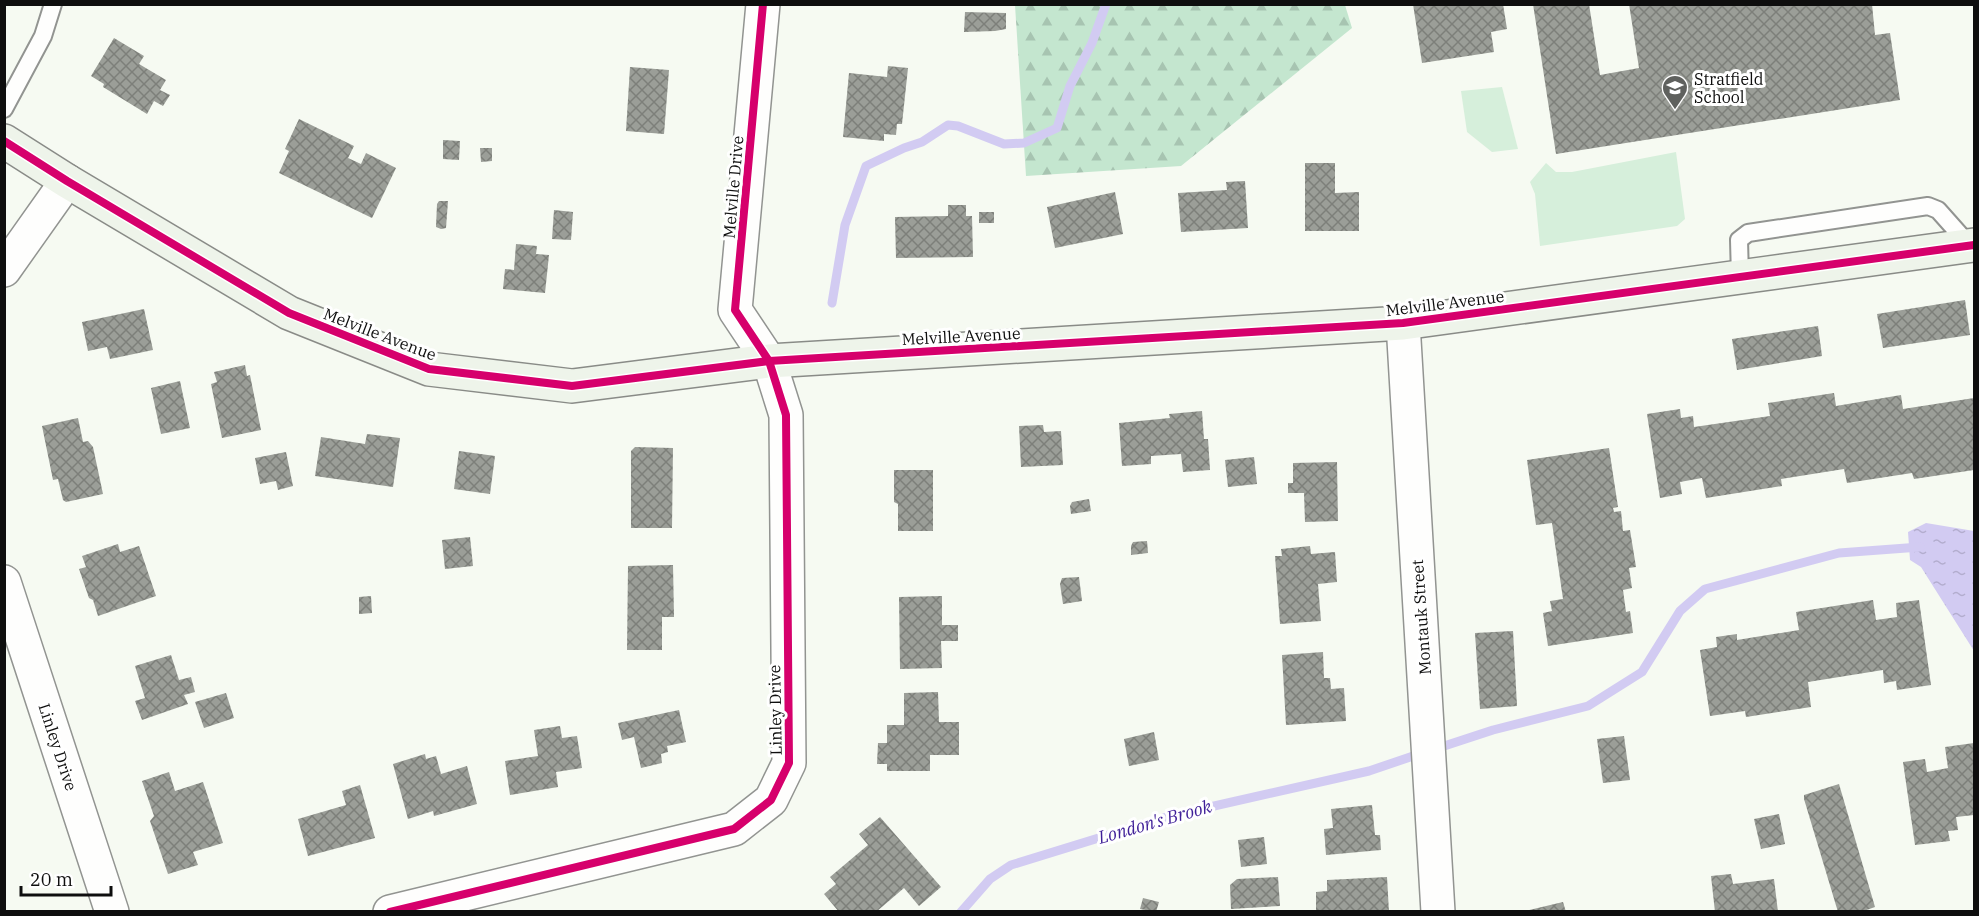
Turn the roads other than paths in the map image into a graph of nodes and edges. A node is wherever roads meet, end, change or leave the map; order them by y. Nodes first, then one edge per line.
1 (53, 4) edge
2 (763, 4) edge
3 (4, 109) edge
4 (4, 141) edge
5 (67, 181) junction
6 (1972, 245) edge
7 (4, 270) edge
8 (1740, 277) junction
9 (1403, 323) junction
10 (769, 361) junction
11 (4, 582) edge
12 (112, 912) edge
13 (390, 912) edge
14 (1438, 912) edge

1 - 3 lane
2 - 10 street, Melville Drive
4 - 5 street, Melville Avenue
5 - 7 street
5 - 10 street, Melville Avenue
6 - 8 street, Melville Avenue
6 - 8 lane
8 - 9 street, Melville Avenue
9 - 10 street, Melville Avenue
9 - 14 street, Montauk Street
10 - 13 street, Linley Drive
11 - 12 street, Linley Drive

